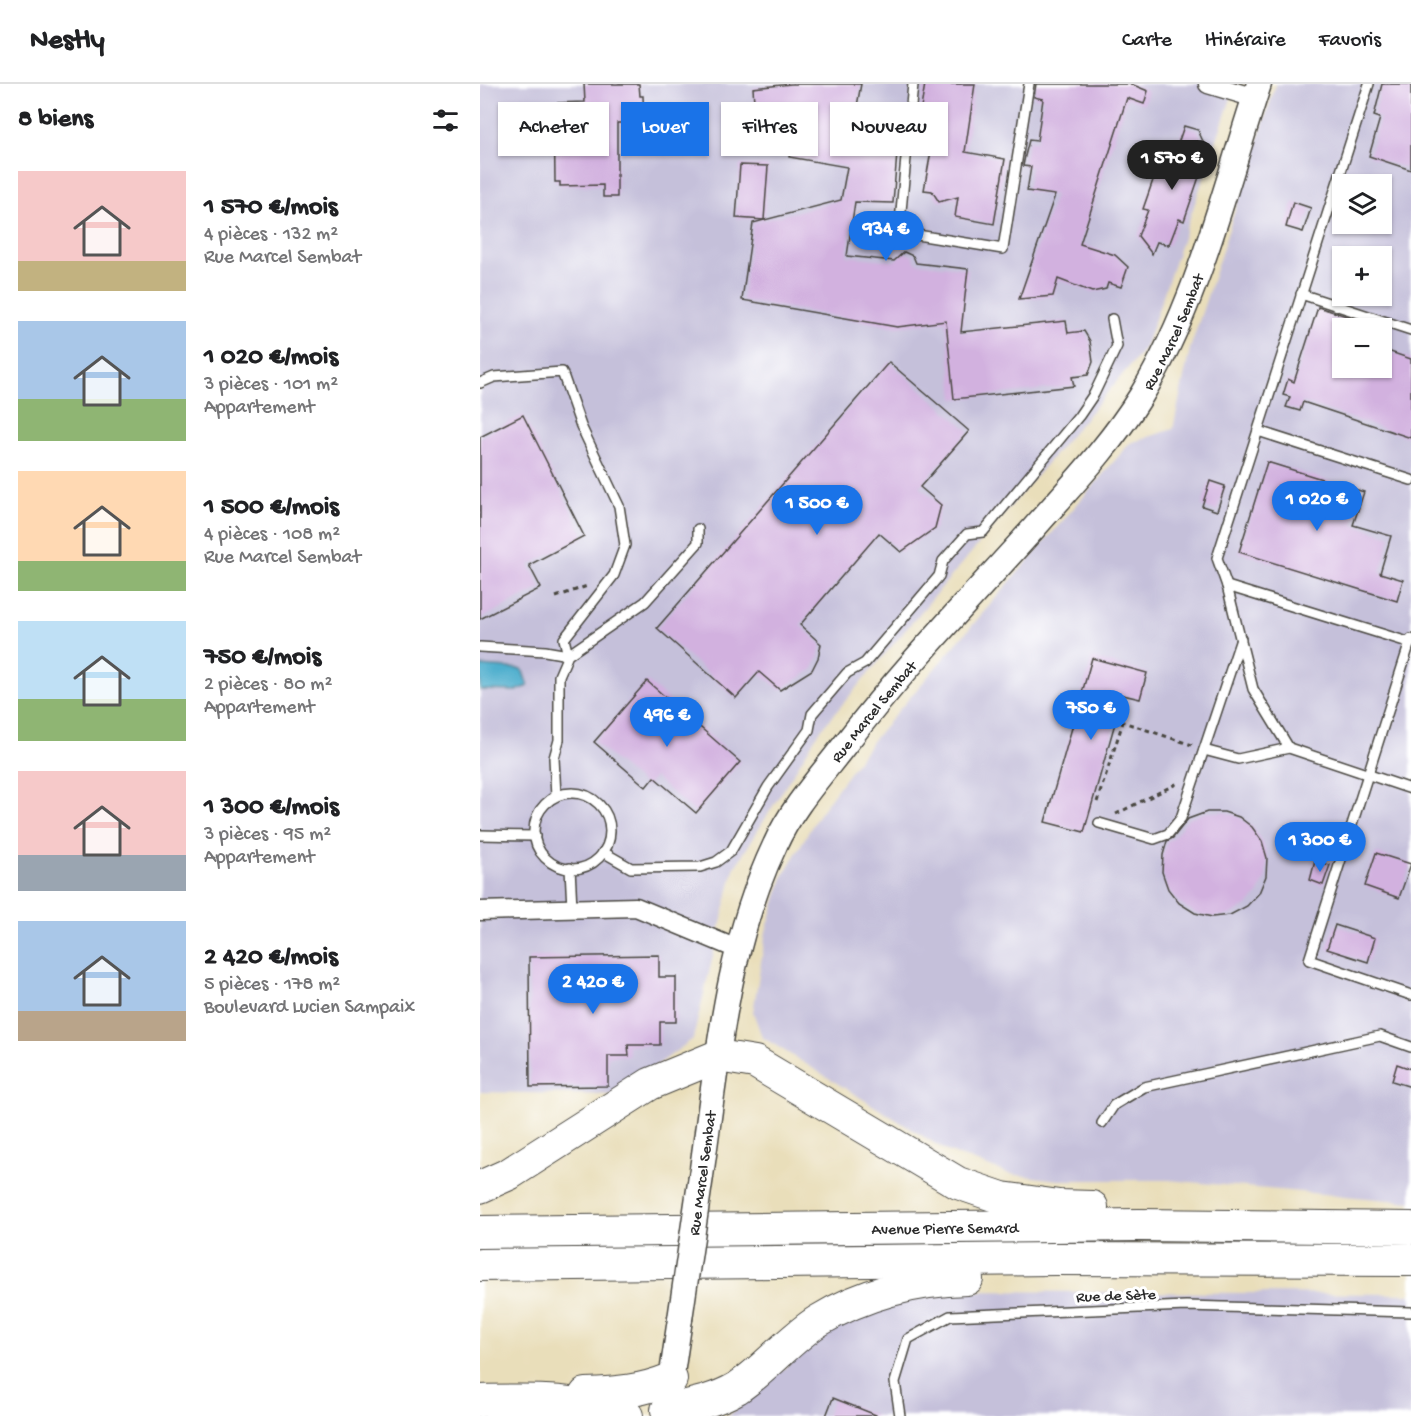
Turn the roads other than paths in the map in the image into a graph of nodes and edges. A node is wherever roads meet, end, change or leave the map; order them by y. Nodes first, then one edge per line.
1 (913, 84) edge
2 (1029, 84) edge
3 (1208, 84) edge
4 (1369, 84) edge
5 (1257, 91) edge
6 (1301, 294) junction
7 (1112, 319) dead end
8 (1411, 330) edge
9 (480, 383) edge
10 (1258, 431) junction
11 (1411, 480) edge
12 (698, 529) dead end
13 (1227, 586) junction
14 (1241, 639) junction
15 (1411, 642) edge
16 (480, 647) edge
17 (568, 655) junction
18 (1289, 748) junction
19 (1204, 750) junction
20 (1368, 775) junction
21 (1411, 789) edge
22 (556, 796) junction
23 (1099, 823) road end
24 (480, 835) edge
25 (535, 836) junction
26 (603, 852) junction
27 (570, 868) junction
28 (572, 908) junction
29 (480, 910) edge
30 (737, 949) junction
31 (1411, 994) edge
32 (1411, 1047) edge
33 (718, 1056) junction
34 (1102, 1124) dead end
35 (480, 1187) edge
36 (1139, 1225) junction
37 (1411, 1228) edge
38 (480, 1232) edge
39 (1055, 1259) junction
40 (1411, 1260) edge
41 (480, 1265) edge
42 (1411, 1312) edge
43 (671, 1379) junction
44 (538, 1400) junction
45 (480, 1401) edge
46 (666, 1413) edge
47 (627, 1416) edge
48 (900, 1416) edge

1 - 2 lane
3 - 5 street
4 - 6 lane
5 - 30 main road, Rue Marcel Sembat
6 - 8 lane
6 - 10 lane
7 - 26 lane
9 - 17 lane
10 - 11 lane
10 - 13 lane
12 - 17 lane
13 - 14 lane
13 - 15 lane
14 - 18 lane
14 - 19 lane
15 - 20 lane
16 - 17 lane
17 - 22 lane
18 - 19 lane
18 - 20 lane
19 - 23 lane
20 - 21 lane
20 - 31 lane
22 - 25 lane
22 - 26 lane
24 - 25 lane
25 - 27 lane
26 - 27 lane
27 - 28 lane
28 - 29 street
28 - 30 street
30 - 33 main road, Rue Marcel Sembat
32 - 34 lane
33 - 35 highway
33 - 36 highway
33 - 43 main road, Rue Marcel Sembat, bridge
36 - 37 highway, Avenue Pierre Semard
36 - 38 highway, Avenue Pierre Semard
39 - 40 highway, Avenue Pierre Semard
39 - 41 highway, Avenue Pierre Semard
39 - 46 highway
42 - 48 lane, Rue de Sète
43 - 44 highway
43 - 46 main road, Rue Marcel Sembat
44 - 45 highway
44 - 47 highway

